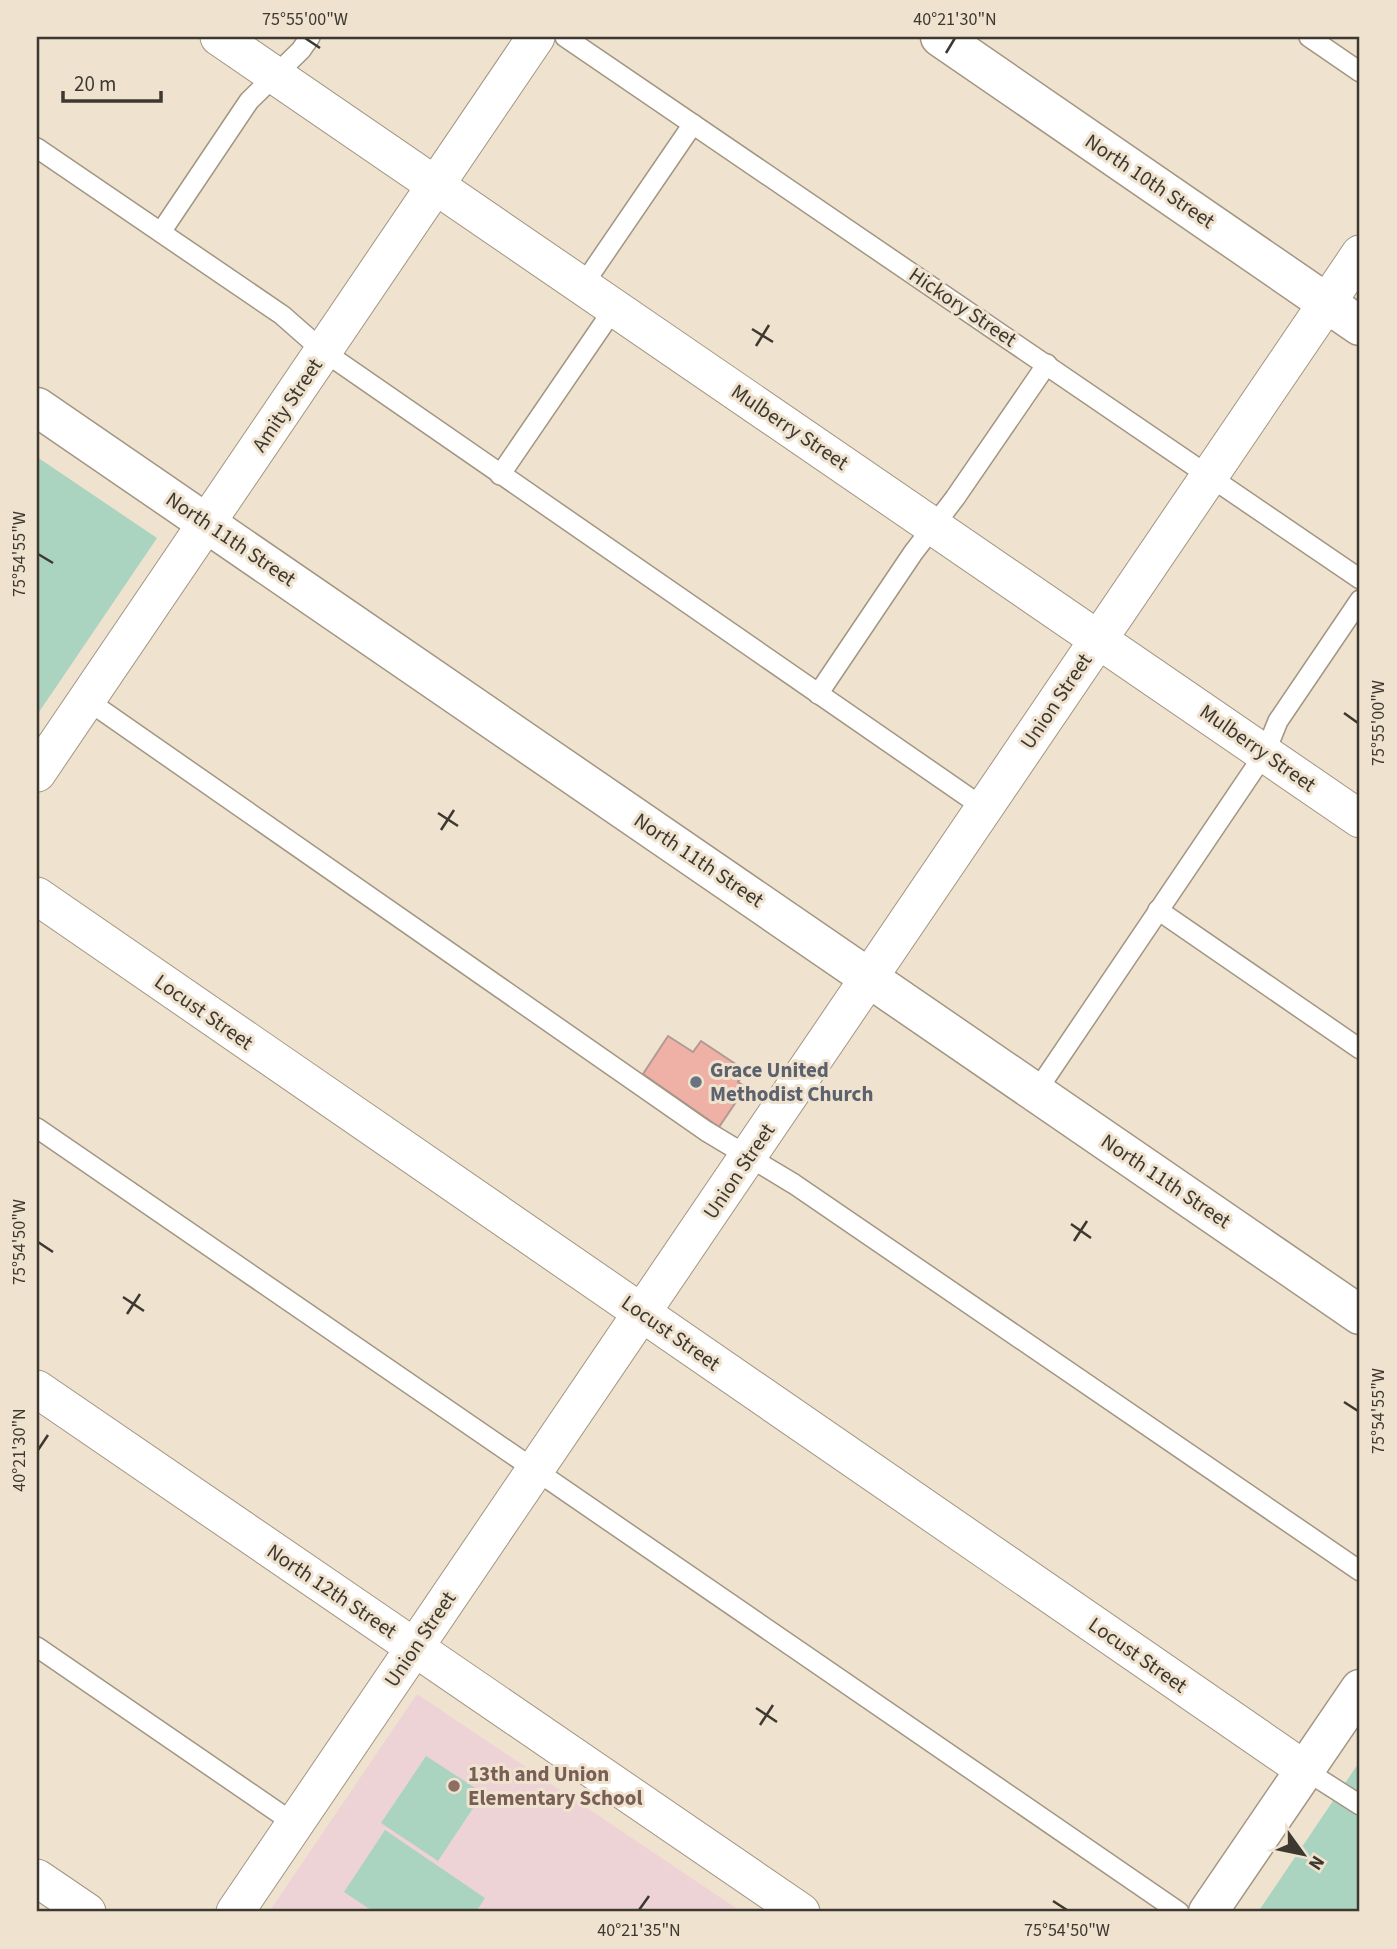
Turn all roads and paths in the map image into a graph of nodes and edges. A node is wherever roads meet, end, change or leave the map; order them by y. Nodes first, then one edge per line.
1 (219, 37) edge
2 (310, 37) edge
3 (536, 37) edge
4 (565, 37) edge
5 (940, 37) edge
6 (1309, 37) edge
7 (1360, 72) edge
8 (276, 75) junction
9 (693, 124) junction
10 (37, 148) edge
11 (436, 184) junction
12 (160, 232) junction
13 (1360, 254) edge
14 (583, 285) junction
15 (1328, 303) junction
16 (615, 307) junction
17 (1360, 326) edge
18 (323, 351) junction
19 (1047, 364) junction
20 (37, 407) edge
21 (500, 475) junction
22 (1209, 476) junction
23 (207, 522) junction
24 (934, 526) junction
25 (1360, 579) edge
26 (1360, 600) edge
27 (1098, 639) junction
28 (818, 694) junction
29 (87, 700) junction
30 (1265, 753) junction
31 (37, 773) edge
32 (984, 808) junction
33 (1360, 819) edge
34 (37, 897) edge
35 (1158, 910) junction
36 (869, 977) junction
37 (1360, 1049) edge
38 (1036, 1092) junction
39 (37, 1128) edge
40 (748, 1157) junction
41 (642, 1313) junction
42 (1360, 1315) edge
43 (37, 1388) edge
44 (535, 1471) junction
45 (1360, 1571) edge
46 (37, 1647) edge
47 (415, 1648) junction
48 (1360, 1689) edge
49 (1306, 1770) junction
50 (1360, 1805) edge
51 (295, 1824) junction
52 (37, 1878) edge
53 (244, 1909) edge
54 (87, 1912) edge
55 (801, 1912) edge
56 (1179, 1912) edge
57 (1208, 1912) edge

1 - 8 street, Mulberry Street
2 - 8 lane
3 - 11 street, Amity Street
4 - 9 lane, Hickory Street
5 - 15 street, North 10th Street
6 - 7 lane
8 - 11 street, Mulberry Street
8 - 12 lane
9 - 14 lane
9 - 19 lane, Hickory Street
10 - 12 lane
11 - 14 street, Mulberry Street
11 - 18 street, Amity Street
12 - 18 lane
13 - 15 street, Union Street
14 - 16 street, Mulberry Street
15 - 17 street, North 10th Street
15 - 22 street, Union Street
16 - 21 lane
16 - 24 street, Mulberry Street
18 - 21 lane
18 - 23 street, Amity Street
19 - 22 lane, Hickory Street
19 - 24 lane
20 - 23 street, North 11th Street
21 - 28 lane
22 - 25 lane, Hickory Street
22 - 27 street, Union Street
23 - 29 street, Amity Street
23 - 36 street, North 11th Street
24 - 27 street, Mulberry Street
24 - 28 lane
26 - 30 lane
27 - 30 street, Mulberry Street
27 - 32 street, Union Street
28 - 32 lane
29 - 31 street, Amity Street
29 - 40 lane
30 - 33 street, Mulberry Street
30 - 35 lane
32 - 36 street, Union Street
34 - 41 street, Locust Street
35 - 37 lane
35 - 38 lane
36 - 38 street, North 11th Street
36 - 40 street, Union Street
38 - 42 street, North 11th Street
39 - 44 lane
40 - 41 street, Union Street
40 - 45 lane
41 - 44 street, Union Street
41 - 49 street, Locust Street
43 - 47 street, North 12th Street
44 - 47 street, Union Street
44 - 56 lane
46 - 51 lane
47 - 51 street, Union Street
47 - 55 street, North 12th Street
48 - 49 street
49 - 50 lane
49 - 57 street
51 - 53 street, Union Street
52 - 54 street

